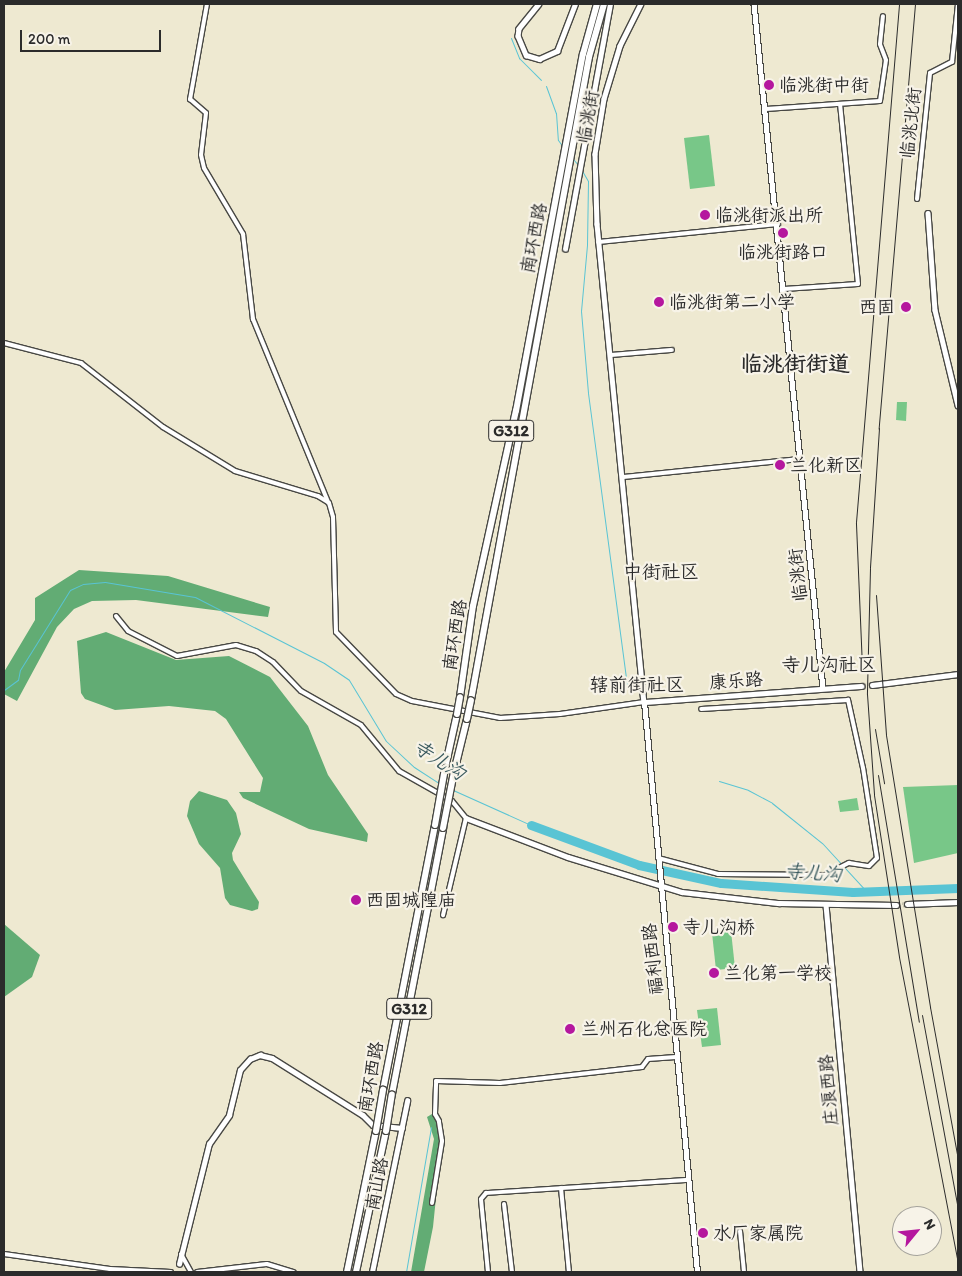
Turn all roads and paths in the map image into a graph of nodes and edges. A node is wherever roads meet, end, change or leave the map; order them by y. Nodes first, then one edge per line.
1 (207, 4) edge
2 (539, 4) edge
3 (575, 4) edge
4 (597, 4) edge
5 (604, 4) edge
6 (610, 4) edge
7 (641, 4) edge
8 (754, 4) edge
9 (958, 4) edge
10 (883, 16) dead end
11 (840, 104) junction
12 (766, 109) junction
13 (567, 166) junction
14 (917, 199) dead end
15 (928, 213) dead end
16 (778, 224) junction
17 (598, 242) junction
18 (566, 249) dead end
19 (784, 289) junction
20 (4, 343) edge
21 (672, 350) dead end
22 (610, 355) junction
23 (958, 405) edge
24 (800, 459) junction
25 (623, 477) junction
26 (329, 503) junction
27 (116, 616) dead end
28 (958, 674) edge
29 (872, 685) tunnel mouth
30 (861, 686) tunnel mouth
31 (823, 688) junction
32 (644, 702) junction
33 (701, 709) dead end
34 (466, 818) junction
35 (658, 860) junction
36 (660, 885) junction
37 (958, 902) edge
38 (907, 904) tunnel mouth
39 (826, 905) junction
40 (896, 905) tunnel mouth
41 (442, 915) dead end
42 (676, 1057) junction
43 (407, 1101) dead end
44 (402, 1125) junction
45 (688, 1180) junction
46 (561, 1188) junction
47 (432, 1203) dead end
48 (504, 1204) dead end
49 (740, 1231) dead end
50 (4, 1254) edge
51 (181, 1254) junction
52 (179, 1264) dead end
53 (171, 1272) edge
54 (191, 1272) edge
55 (197, 1272) edge
56 (205, 1272) edge
57 (294, 1272) edge
58 (346, 1272) edge
59 (356, 1272) edge
60 (372, 1272) edge
61 (488, 1272) edge
62 (512, 1272) edge
63 (568, 1272) edge
64 (697, 1272) edge
65 (744, 1272) edge
66 (860, 1272) edge

1 - 26 street
2 - 3 street
4 - 13 highway, 南环西路 / G312
5 - 13 highway, 南环西路 / G312
6 - 18 street
7 - 17 street, 临洮街
8 - 12 street, 临洮街
9 - 14 street, 临洮北街
10 - 11 street
11 - 12 street
11 - 19 street
12 - 16 street, 临洮街
13 - 58 highway, 南环西路 / G312, bridge
13 - 59 highway, 南环西路 / G312, bridge
15 - 23 street
16 - 17 street
16 - 19 street, 临洮街
17 - 22 street, 临洮街
19 - 24 street, 临洮街
20 - 26 street
21 - 22 street
22 - 25 street, 临洮街
24 - 25 street
24 - 31 street, 临洮街
25 - 32 street, 临洮街
26 - 32 street
27 - 34 street
28 - 29 main road
30 - 31 main road, 康乐路
31 - 32 main road, 康乐路
32 - 35 main road, 福利西路
33 - 35 street
34 - 36 street
34 - 41 street
35 - 36 main road, 福利西路
36 - 39 street
36 - 42 main road, 福利西路
37 - 38 street
39 - 40 street
39 - 66 street, 庄浪西路
42 - 45 main road, 福利西路
42 - 47 street
43 - 44 street, 南山路
44 - 51 street
44 - 60 street, 南山路
45 - 46 street
45 - 64 main road, 福利西路
46 - 61 street
46 - 63 street
48 - 62 street
49 - 65 street
50 - 53 street
51 - 52 street
51 - 54 street
55 - 56 street
56 - 57 street

